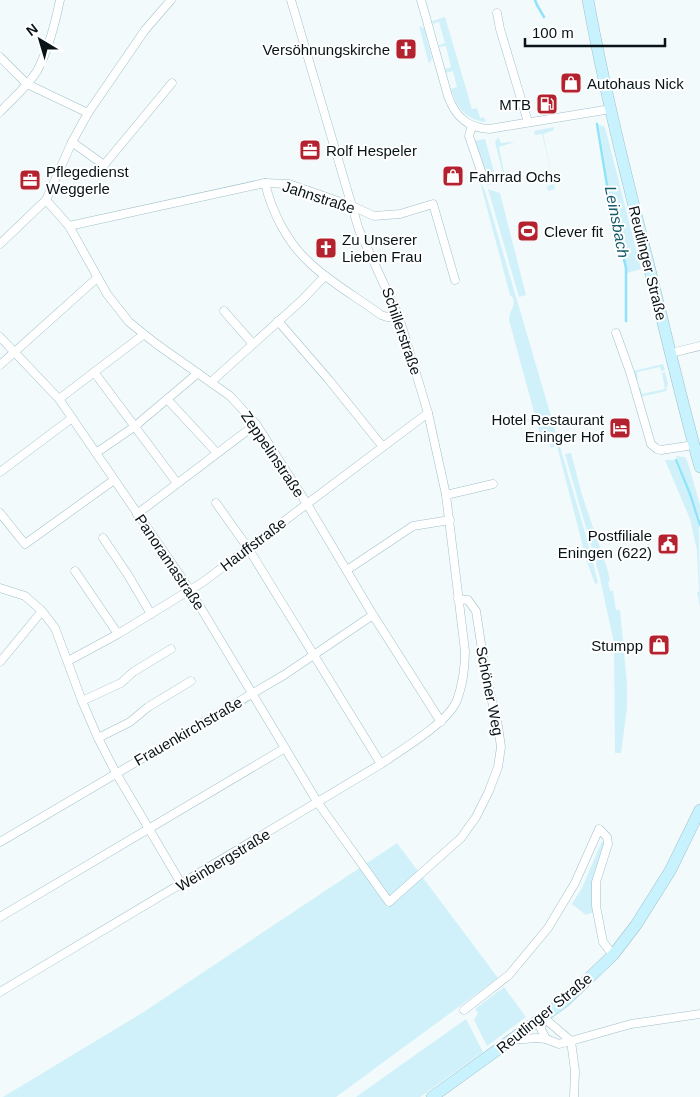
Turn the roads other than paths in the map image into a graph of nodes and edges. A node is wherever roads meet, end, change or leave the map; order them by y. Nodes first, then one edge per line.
1 (60, 0) edge
2 (171, 0) edge
3 (291, 0) edge
4 (421, 0) edge
5 (588, 0) edge
6 (497, 12) dead end
7 (0, 57) edge
8 (172, 83) dead end
9 (27, 84) junction
10 (611, 108) junction
11 (0, 112) edge
12 (88, 113) junction
13 (528, 122) junction
14 (472, 126) junction
15 (72, 142) junction
16 (482, 177) dead end
17 (265, 183) junction
18 (46, 200) junction
19 (352, 206) junction
20 (69, 226) junction
21 (0, 244) edge
22 (325, 276) junction
23 (97, 278) junction
24 (454, 280) dead end
25 (224, 311) dead end
26 (399, 317) junction
27 (278, 322) junction
28 (616, 332) dead end
29 (143, 335) junction
30 (0, 337) edge
31 (253, 344) junction
32 (700, 346) edge
33 (15, 352) junction
34 (671, 353) junction
35 (0, 365) edge
36 (94, 372) junction
37 (198, 373) junction
38 (211, 382) junction
39 (59, 399) junction
40 (168, 399) junction
41 (428, 413) junction
42 (72, 418) junction
43 (256, 424) junction
44 (134, 427) junction
45 (694, 445) junction
46 (383, 447) junction
47 (96, 453) junction
48 (217, 453) junction
49 (700, 467) edge
50 (0, 472) edge
51 (114, 480) junction
52 (177, 483) junction
53 (493, 484) dead end
54 (446, 495) junction
55 (216, 503) dead end
56 (307, 504) junction
57 (0, 513) edge
58 (137, 514) junction
59 (450, 520) junction
60 (103, 538) dead end
61 (248, 548) junction
62 (347, 570) junction
63 (75, 571) dead end
64 (0, 588) edge
65 (190, 590) junction
66 (458, 599) junction
67 (42, 611) junction
68 (151, 614) junction
69 (373, 615) junction
70 (118, 634) junction
71 (170, 649) dead end
72 (314, 655) junction
73 (68, 661) junction
74 (0, 662) edge
75 (191, 681) dead end
76 (252, 693) junction
77 (82, 701) junction
78 (441, 722) junction
79 (98, 738) junction
80 (285, 748) junction
81 (381, 764) junction
82 (116, 773) junction
83 (318, 803) junction
84 (700, 810) edge
85 (149, 829) junction
86 (0, 842) edge
87 (182, 885) junction
88 (389, 902) joint
89 (0, 916) edge
90 (613, 955) junction
91 (0, 992) edge
92 (464, 1010) dead end
93 (700, 1014) edge
94 (543, 1017) junction
95 (546, 1039) junction
96 (512, 1040) junction
97 (571, 1041) junction
98 (432, 1097) edge
99 (574, 1097) edge

1 - 9 street
2 - 12 street
3 - 19 street, Schillerstraße
4 - 14 street
5 - 10 main road, Reutlinger Straße
6 - 13 street
7 - 9 street
8 - 15 street
9 - 11 street
9 - 12 street
10 - 13 street
10 - 34 main road, Reutlinger Straße
12 - 15 street
13 - 14 street
14 - 16 street
15 - 18 street
17 - 19 street, Jahnstraße
17 - 20 street, Jahnstraße
17 - 22 street
18 - 20 street, Zeppelinstraße
18 - 21 street
19 - 24 street, Jahnstraße
19 - 26 street, Schillerstraße
20 - 23 street, Zeppelinstraße
22 - 26 street
22 - 27 street
23 - 29 street, Zeppelinstraße
23 - 33 street
25 - 31 street
26 - 41 street, Schillerstraße
27 - 31 street
27 - 46 street
28 - 45 street
29 - 36 street
29 - 37 street, Zeppelinstraße
30 - 33 street, Panoramastraße
31 - 38 street
32 - 34 street
33 - 35 street
33 - 39 street, Panoramastraße
34 - 45 main road, Reutlinger Straße
36 - 39 street
36 - 44 street
37 - 38 street, Zeppelinstraße
37 - 40 street
38 - 43 street, Zeppelinstraße
39 - 42 street, Panoramastraße
40 - 44 street
40 - 48 street
41 - 46 street, Hauffstraße
41 - 54 street, Schillerstraße
42 - 47 street, Panoramastraße
42 - 50 street
43 - 48 street
43 - 56 street, Zeppelinstraße
44 - 47 street
44 - 52 street
45 - 49 main road, Reutlinger Straße
46 - 56 street, Hauffstraße
47 - 51 street, Panoramastraße
48 - 52 street
51 - 57 street
51 - 58 street, Panoramastraße
52 - 58 street
53 - 54 street
54 - 59 street, Schillerstraße
55 - 61 street
56 - 61 street, Hauffstraße
56 - 62 street, Zeppelinstraße
58 - 65 street, Panoramastraße
59 - 62 street
59 - 66 street, Schillerstraße
60 - 68 street
61 - 65 street, Hauffstraße
61 - 72 street
62 - 69 street, Zeppelinstraße
63 - 70 street
64 - 67 street
65 - 68 street, Hauffstraße
65 - 76 street, Panoramastraße
66 - 78 street, Schillerstraße
66 - 88 street, Schöner Weg
67 - 73 street
67 - 74 street
68 - 70 street, Hauffstraße
69 - 72 street, Frauenkirchstraße
69 - 78 street, Zeppelinstraße
70 - 73 street, Hauffstraße
71 - 77 street
72 - 76 street, Frauenkirchstraße
72 - 81 street
73 - 77 street
75 - 79 street
76 - 80 street, Panoramastraße
76 - 82 street, Frauenkirchstraße
77 - 79 street
78 - 81 street, Weinbergstraße
79 - 82 street
80 - 83 street, Panoramastraße
80 - 85 street
81 - 83 street, Weinbergstraße
82 - 85 street
82 - 86 street, Frauenkirchstraße
83 - 87 street, Weinbergstraße
83 - 88 street, Panoramastraße
84 - 90 main road, Reutlinger Straße
85 - 87 street
85 - 89 street
87 - 91 street, Weinbergstraße
90 - 92 street
90 - 94 main road, Reutlinger Straße
93 - 97 street
94 - 95 street
94 - 96 main road, Reutlinger Straße
94 - 97 street
95 - 96 street
95 - 97 street
96 - 98 main road, Reutlinger Straße
97 - 99 street

